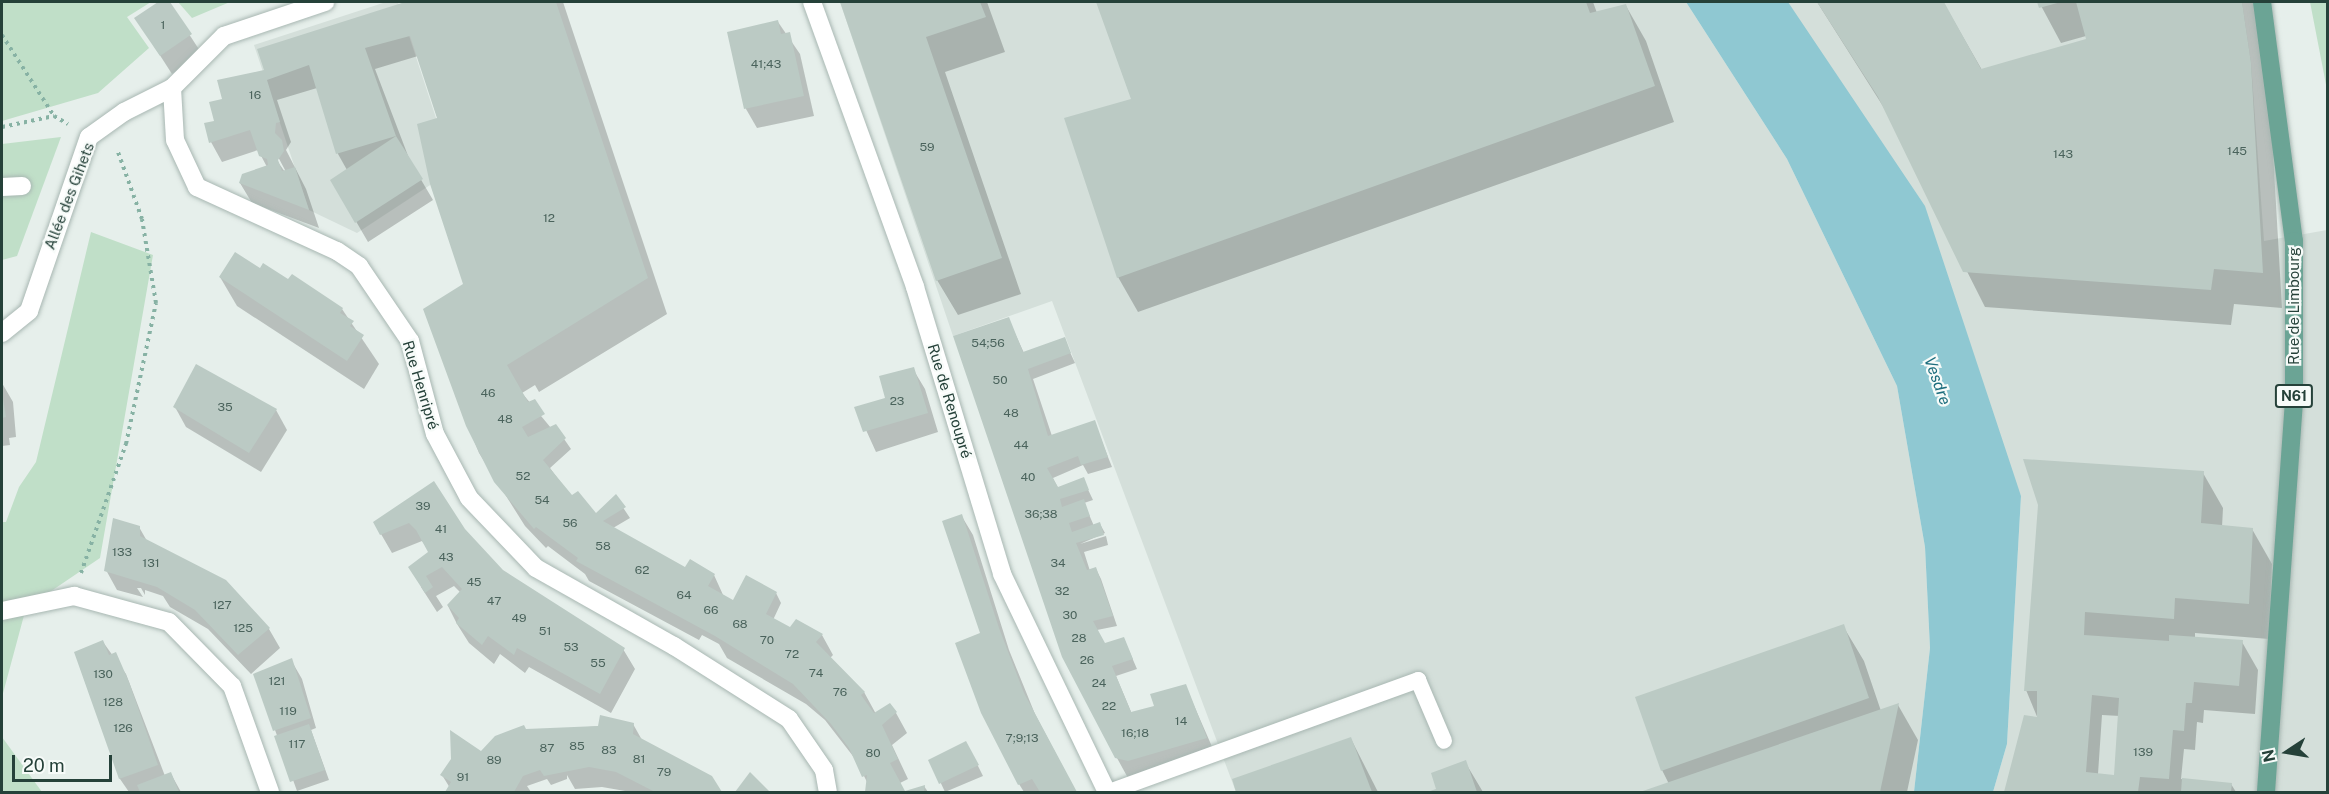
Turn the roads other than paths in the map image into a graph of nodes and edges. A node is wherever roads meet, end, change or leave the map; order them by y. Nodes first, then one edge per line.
1 (325, 2) edge
2 (812, 2) edge
3 (2262, 2) edge
4 (172, 88) junction
5 (22, 186) dead end
6 (2, 187) edge
7 (2, 333) edge
8 (2, 611) edge
9 (1444, 741) dead end
10 (270, 792) edge
11 (828, 792) edge
12 (1108, 792) edge
13 (2266, 792) edge

1 - 4 street
2 - 12 street, Rue de Renoupré
3 - 13 main road, Rue de Limbourg / N61
4 - 7 street, Allée des Gihets
4 - 11 street, Rue Henripré
5 - 6 street
8 - 10 street
9 - 12 lane

